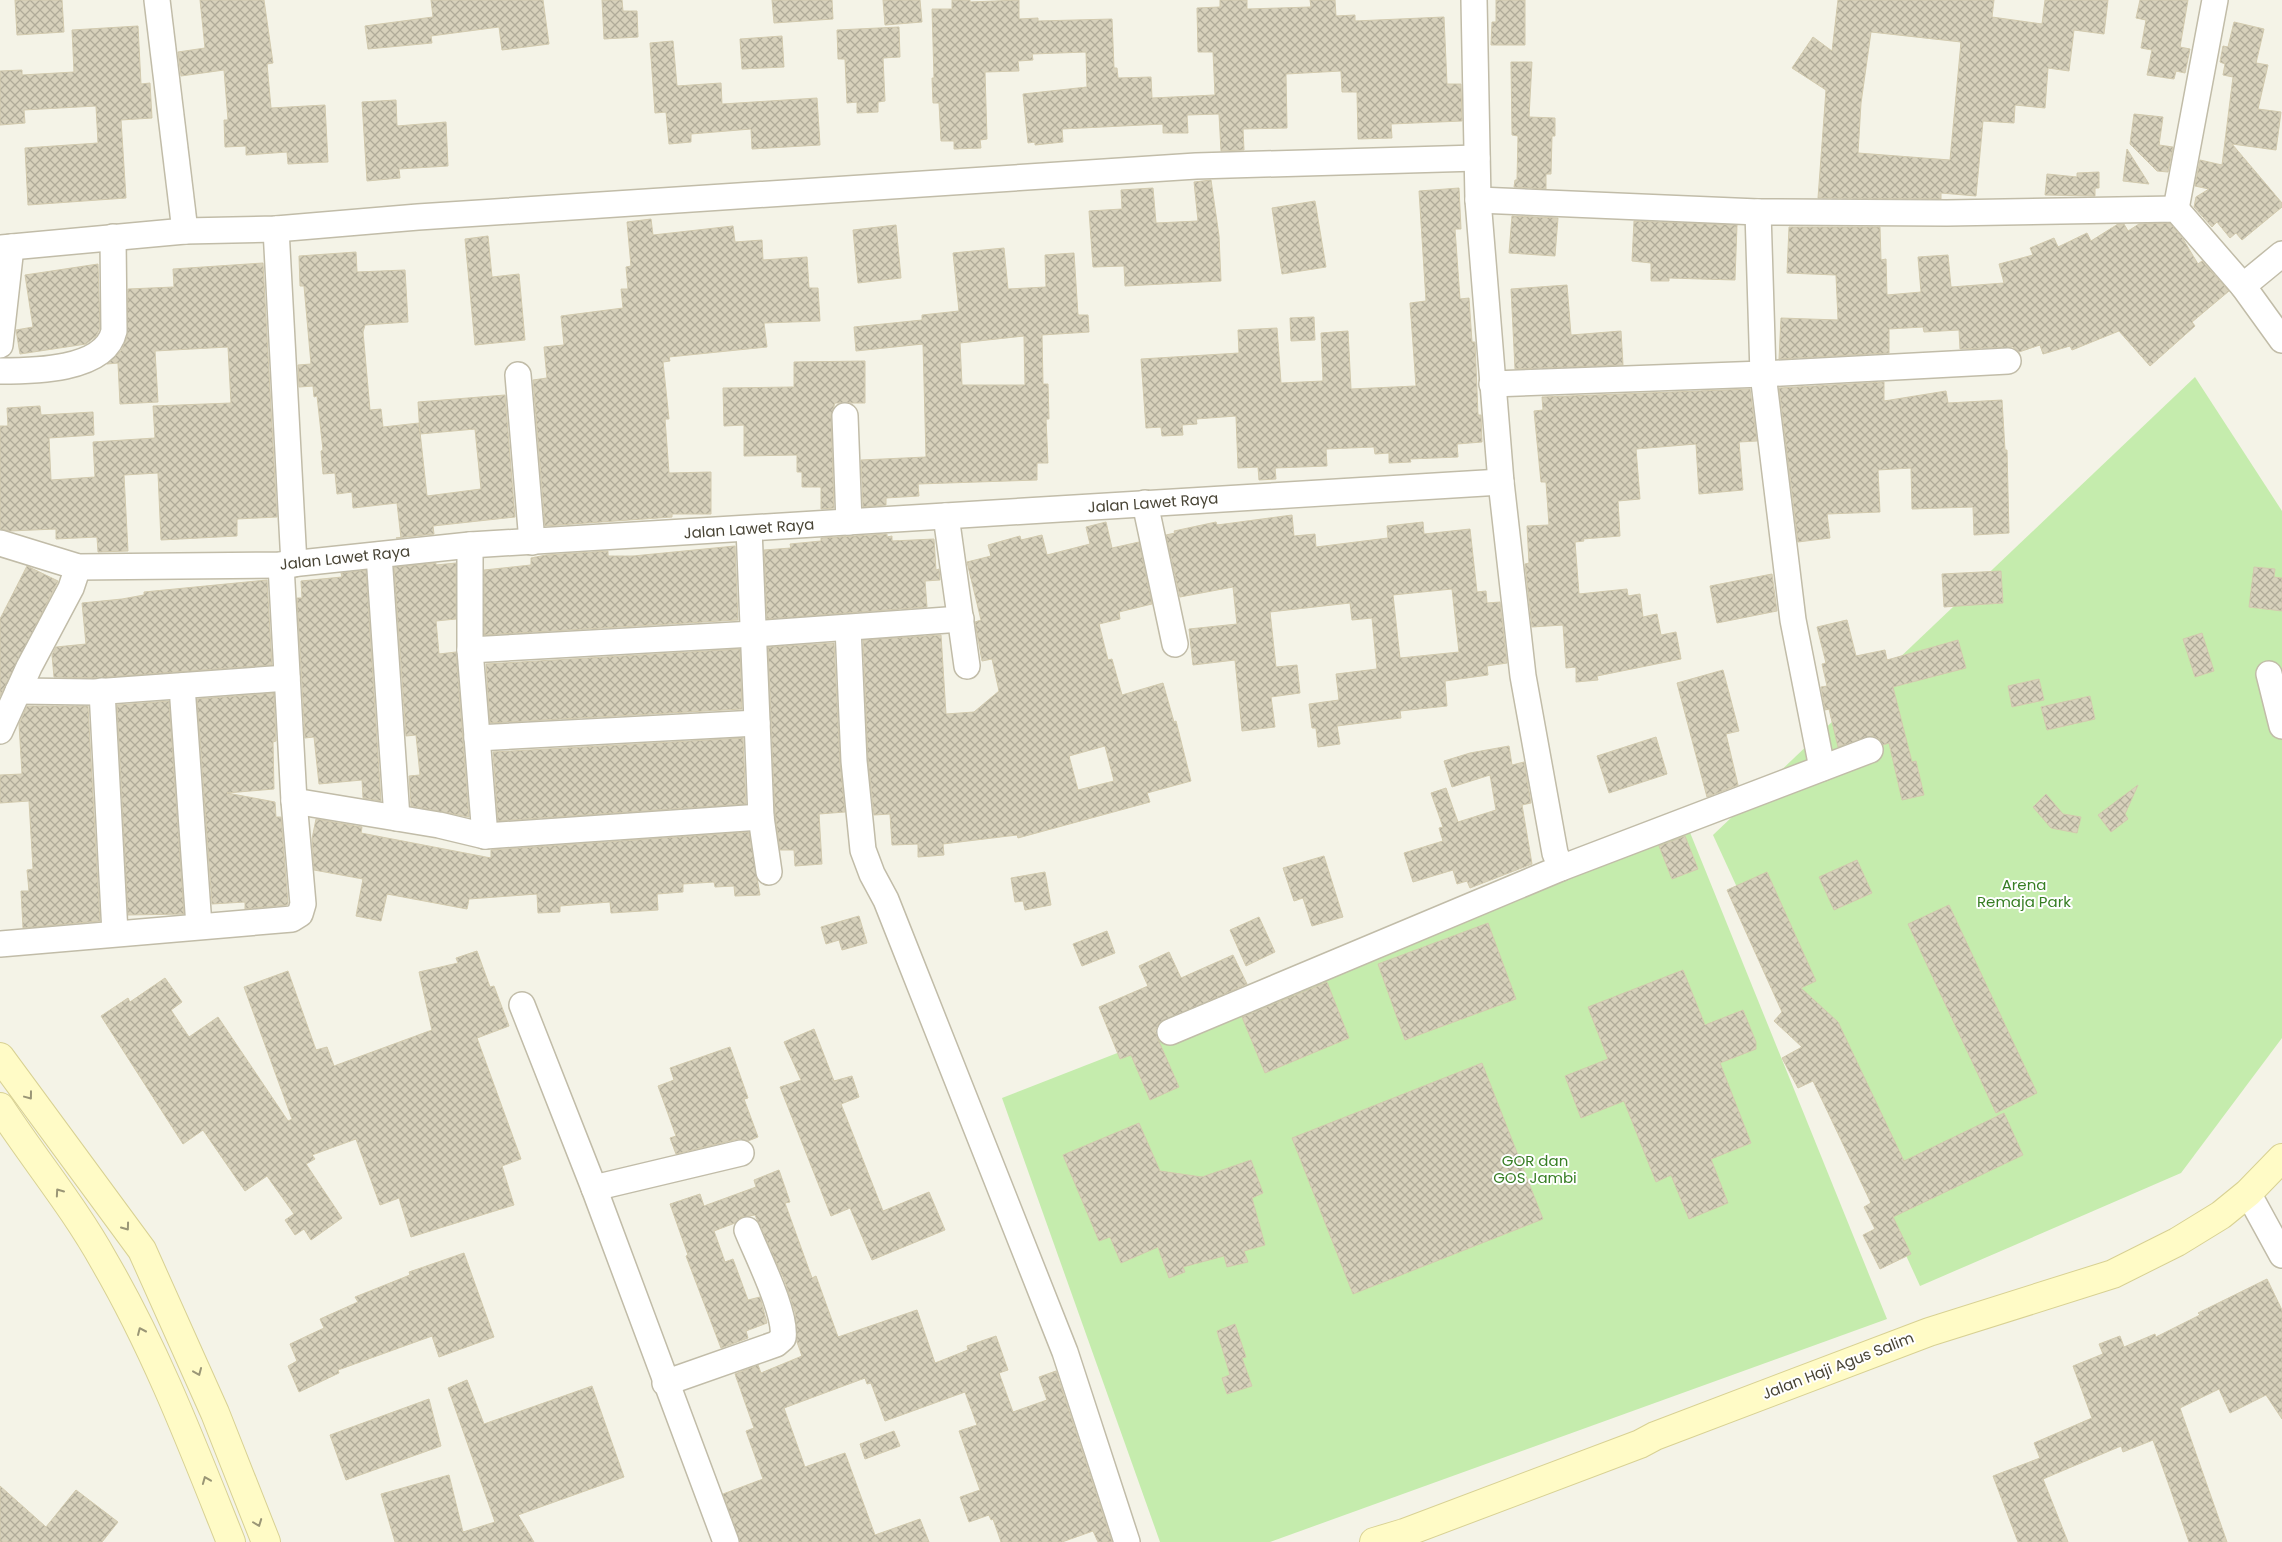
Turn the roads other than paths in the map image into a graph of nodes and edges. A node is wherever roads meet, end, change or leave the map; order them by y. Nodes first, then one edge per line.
1 (157, 0) edge
2 (1474, 0) edge
3 (2215, 0) edge
4 (1477, 158) junction
5 (1478, 200) junction
6 (2176, 209) junction
7 (1758, 212) junction
8 (276, 229) junction
9 (185, 231) junction
10 (114, 237) junction
11 (5, 247) edge
12 (2282, 254) edge
13 (2243, 286) junction
14 (2282, 340) edge
15 (0, 345) edge
16 (2008, 361) dead end
17 (0, 371) edge
18 (1763, 374) junction
19 (518, 375) dead end
20 (1492, 384) junction
21 (845, 416) dead end
22 (1501, 482) junction
23 (1145, 503) junction
24 (946, 516) junction
25 (849, 522) junction
26 (749, 529) junction
27 (532, 542) junction
28 (0, 543) edge
29 (470, 545) junction
30 (379, 555) junction
31 (287, 564) junction
32 (78, 567) junction
33 (961, 619) junction
34 (848, 628) junction
35 (753, 634) junction
36 (1175, 644) dead end
37 (470, 650) junction
38 (967, 666) dead end
39 (2269, 674) dead end
40 (287, 678) junction
41 (182, 686) junction
42 (18, 691) junction
43 (102, 691) junction
44 (756, 723) junction
45 (2282, 726) edge
46 (0, 731) edge
47 (477, 738) junction
48 (1870, 750) dead end
49 (1822, 768) junction
50 (294, 801) junction
51 (761, 817) junction
52 (397, 818) junction
53 (485, 836) junction
54 (1561, 868) junction
55 (769, 872) dead end
56 (199, 926) junction
57 (115, 933) junction
58 (0, 944) edge
59 (522, 1005) dead end
60 (1170, 1032) dead end
61 (0, 1058) edge
62 (0, 1107) edge
63 (741, 1153) dead end
64 (2282, 1158) edge
65 (594, 1188) junction
66 (2248, 1193) junction
67 (747, 1230) dead end
68 (2282, 1255) edge
69 (665, 1383) junction
70 (1406, 1538) edge
71 (231, 1542) edge
72 (266, 1542) edge
73 (726, 1542) edge
74 (1127, 1542) edge
75 (1374, 1542) edge

1 - 9 street
2 - 4 street
3 - 6 street
4 - 5 street
4 - 8 street
5 - 7 street
5 - 20 street
6 - 7 street
6 - 13 street
7 - 18 street
8 - 9 street
8 - 31 street
9 - 10 street
10 - 11 street
10 - 17 street
11 - 15 street
12 - 13 street
13 - 14 street
16 - 18 street
18 - 20 street
18 - 49 street
19 - 27 street
20 - 22 street
21 - 25 street
22 - 23 street, Jalan Lawet Raya
22 - 54 street
23 - 24 street, Jalan Lawet Raya
23 - 36 street
24 - 25 street, Jalan Lawet Raya
24 - 33 street
25 - 26 street, Jalan Lawet Raya
26 - 27 street, Jalan Lawet Raya
26 - 35 street
27 - 29 street, Jalan Lawet Raya
28 - 32 street, Jalan Lawet Raya
29 - 30 street, Jalan Lawet Raya
29 - 37 street
30 - 31 street, Jalan Lawet Raya
30 - 52 street
31 - 32 street, Jalan Lawet Raya
31 - 40 street
32 - 42 street
33 - 34 street
33 - 38 street
34 - 35 street
34 - 74 street
35 - 37 street
35 - 44 street
37 - 47 street
39 - 45 street
40 - 41 street
40 - 50 street
41 - 43 street
41 - 56 street
42 - 43 street
42 - 46 street
43 - 57 street
44 - 47 street
44 - 51 street
47 - 53 street
48 - 49 street
49 - 54 street
50 - 52 street
50 - 56 street
51 - 53 street
51 - 55 street
52 - 53 street
54 - 60 street
56 - 57 street
57 - 58 street
59 - 65 street
61 -> 72 street
71 -> 62 street
63 - 65 street
64 - 66 street, Jalan Haji Agus Salim
65 - 69 street
66 - 68 street
66 - 70 street, Jalan Haji Agus Salim
67 - 69 street
69 - 73 street
70 - 75 street, Jalan Haji Agus Salim

